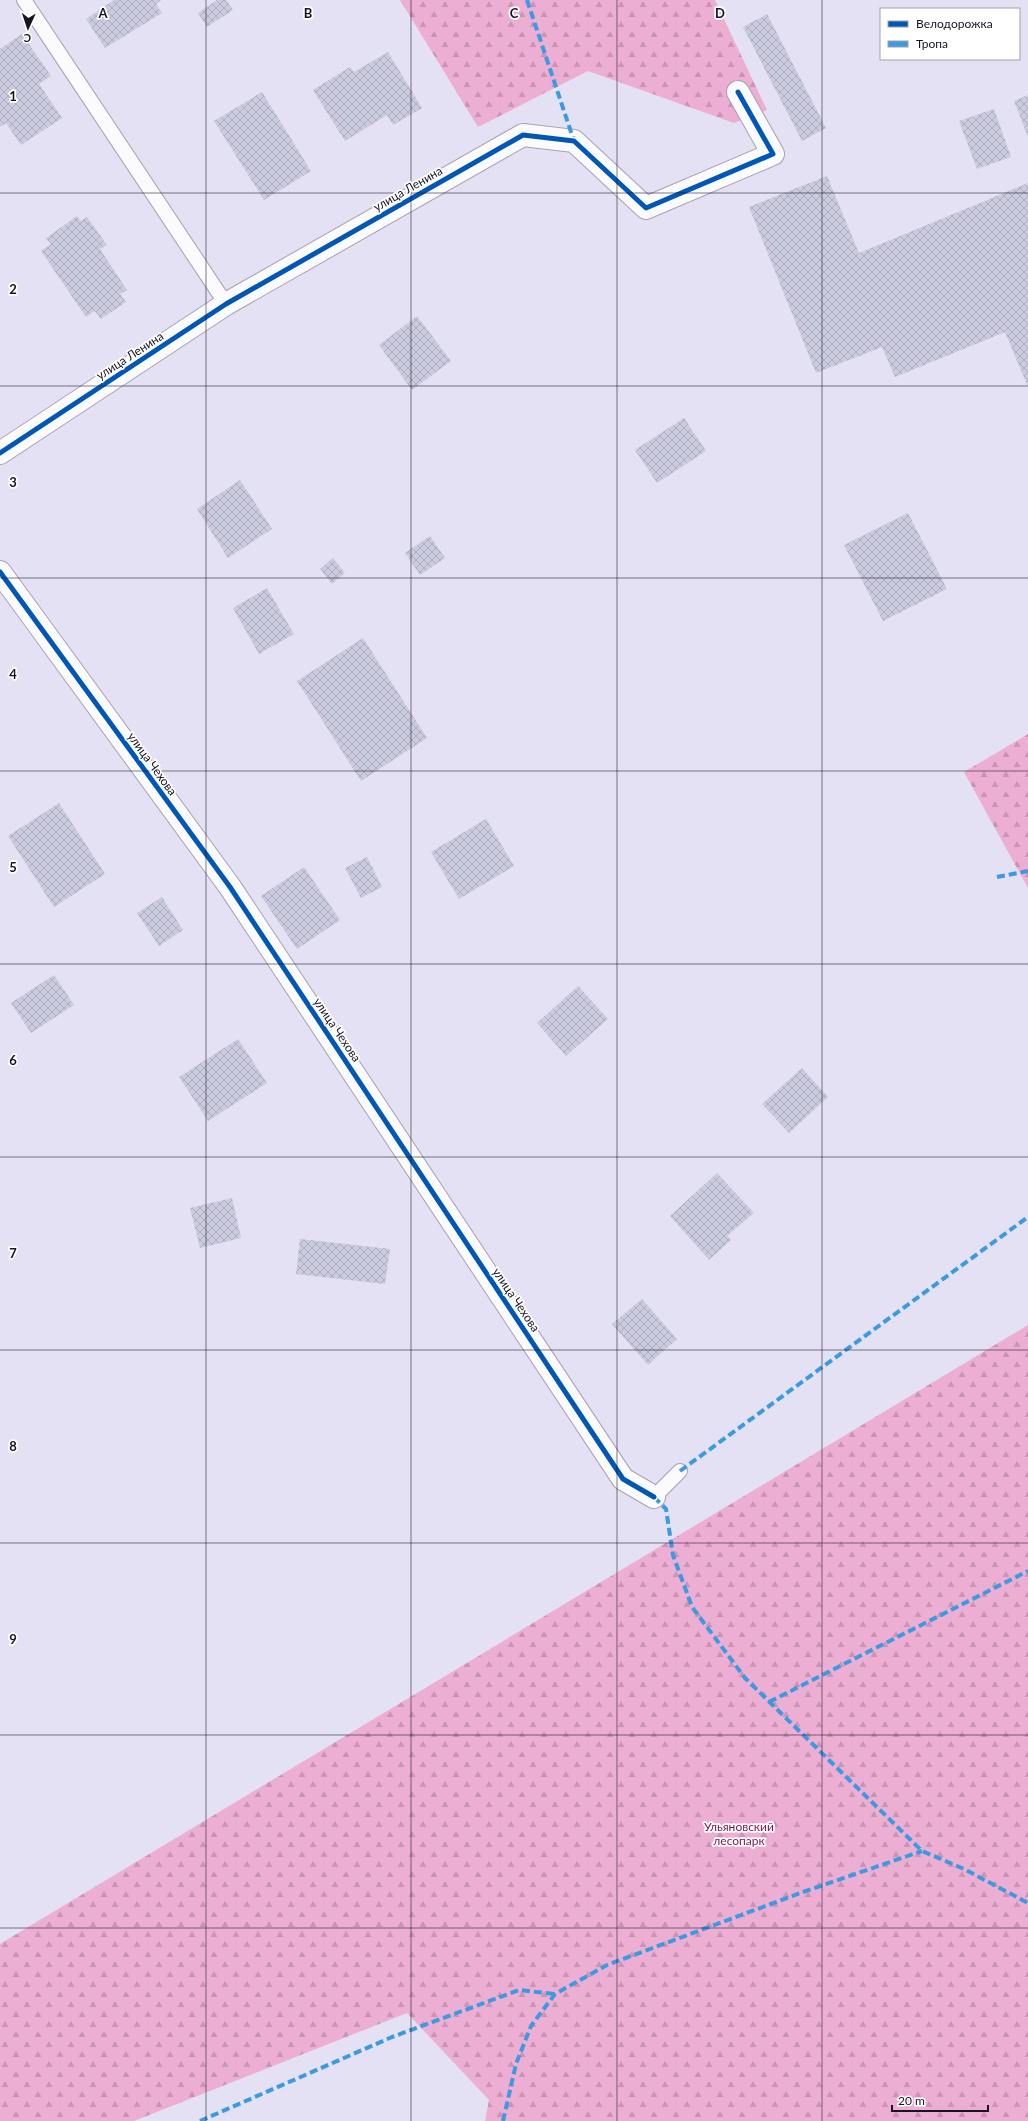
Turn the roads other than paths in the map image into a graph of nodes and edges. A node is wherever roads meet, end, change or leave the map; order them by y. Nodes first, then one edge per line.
1 (24, 0) edge
2 (738, 92) dead end
3 (226, 304) junction
4 (0, 453) edge
5 (0, 572) edge
6 (680, 1472) dead end
7 (654, 1498) joint

1 - 3 lane
2 - 3 street, улица Ленина
3 - 4 street, улица Ленина
5 - 7 street, улица Чехова
6 - 7 lane

